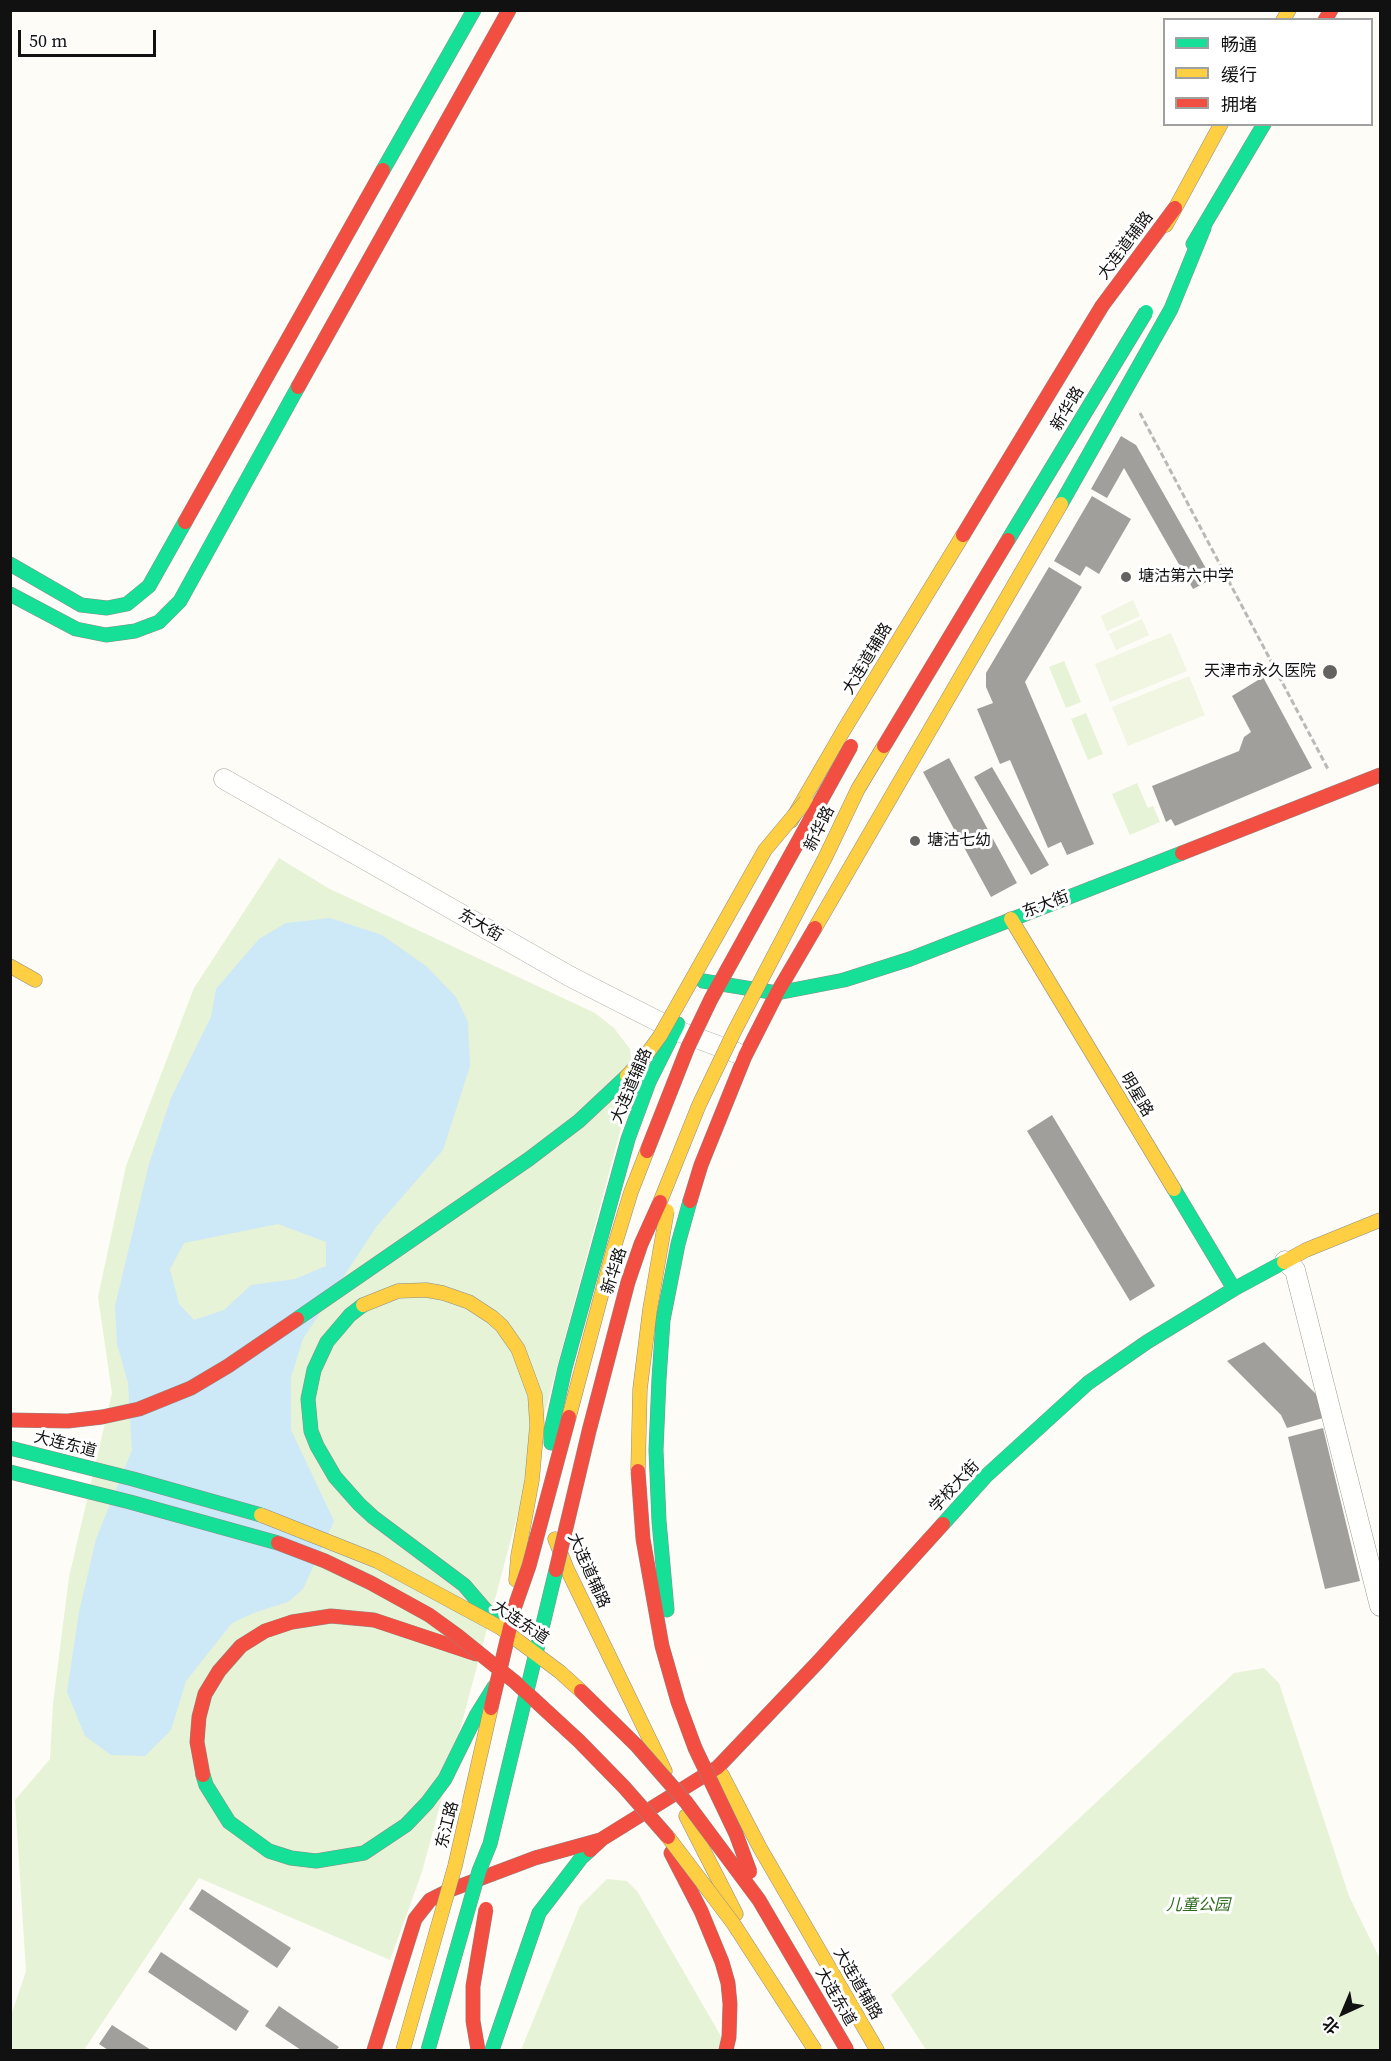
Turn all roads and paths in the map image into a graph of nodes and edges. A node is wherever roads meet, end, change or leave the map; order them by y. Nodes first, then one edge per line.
1 (474, 10) edge
2 (509, 10) edge
3 (1220, 126) edge
4 (1263, 126) edge
5 (1175, 208) junction
6 (1204, 228) junction
7 (1165, 284) dead end
8 (1125, 299) dead end
9 (1149, 307) dead end
10 (1127, 389) junction
11 (10, 564) edge
12 (10, 594) edge
13 (1380, 775) edge
14 (224, 779) dead end
15 (1339, 791) junction
16 (1011, 919) junction
17 (10, 966) edge
18 (34, 980) dead end
19 (703, 981) junction
20 (756, 989) junction
21 (777, 993) junction
22 (675, 1030) junction
23 (745, 1056) junction
24 (674, 1170) junction
25 (1380, 1220) edge
26 (1286, 1261) junction
27 (1234, 1289) junction
28 (10, 1420) edge
29 (10, 1448) edge
30 (10, 1472) edge
31 (515, 1606) junction
32 (1380, 1606) edge
33 (501, 1628) junction
34 (486, 1658) junction
35 (495, 1685) junction
36 (718, 1767) junction
37 (675, 1794) junction
38 (655, 1822) junction
39 (602, 1839) junction
40 (490, 1844) junction
41 (759, 1900) junction
42 (374, 2050) edge
43 (403, 2050) edge
44 (428, 2050) edge
45 (478, 2050) edge
46 (492, 2050) edge
47 (726, 2050) edge
48 (805, 2050) edge
49 (815, 2050) edge
50 (847, 2050) edge
51 (877, 2050) edge

1 - 11 main road
2 - 12 main road
3 - 5 main road
4 - 6 main road
5 - 8 main road
5 - 19 main road, 大连道辅路
6 - 7 main road
6 - 10 main road, 大连道辅路
9 - 20 main road, 新华路, bridge
10 - 15 path
10 - 21 main road, 大连道辅路
13 - 15 main road, 东大街
14 - 22 street, 东大街
15 - 16 main road, 东大街
16 - 21 main road, 东大街
16 - 27 main road, 明星路
17 - 18 main road
19 - 20 main road, 东大街
19 - 22 main road, 大连道辅路
20 - 21 main road, 东大街
20 - 24 main road, 新华路, bridge
21 - 23 main road, 大连道辅路
22 - 23 street, 东大街
22 - 37 main road, 大连道辅路
23 - 36 main road, 大连道辅路
24 - 40 main road, 新华路, bridge
24 - 41 main road, bridge
25 - 26 main road, 学校大街
26 - 27 main road, 学校大街
26 - 32 street
27 - 36 main road, 学校大街
28 - 31 main road, 新华路, bridge
29 - 33 main road, 大连东道, bridge
30 - 34 main road, bridge
31 - 33 main road, bridge
31 - 35 main road, 东江路, bridge
33 - 41 main road, 大连东道, bridge
34 - 35 main road, bridge
34 - 38 main road, bridge
35 - 43 main road, 东江路, bridge
36 - 37 main road, 学校大街
36 - 51 main road, 大连道辅路
37 - 39 main road, 学校大街
37 - 48 main road, 大连道辅路
38 - 47 main road, bridge
38 - 49 main road, bridge
39 - 42 main road
39 - 46 main road
40 - 44 main road, bridge
40 - 45 main road, bridge
41 - 50 main road, 大连东道, bridge

